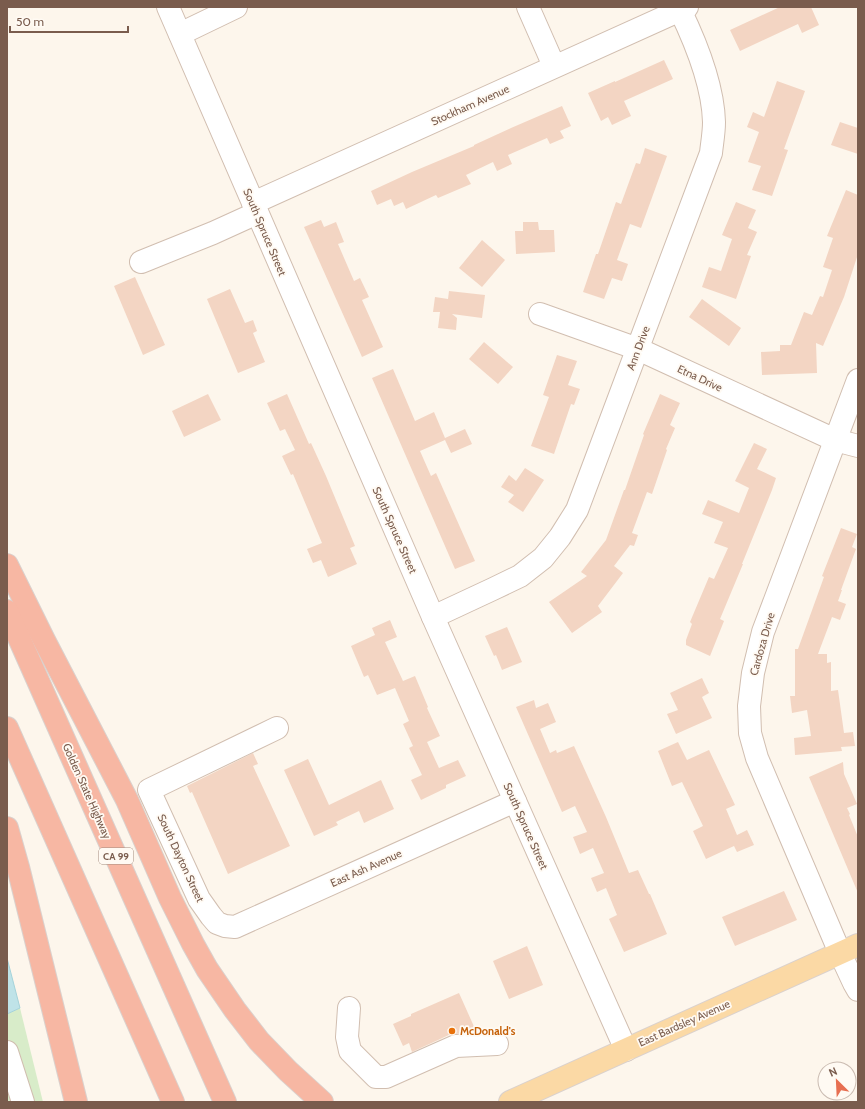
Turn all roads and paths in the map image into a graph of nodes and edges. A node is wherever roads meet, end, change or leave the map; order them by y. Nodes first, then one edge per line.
1 (168, 7) edge
2 (236, 7) edge
3 (528, 7) edge
4 (684, 9) edge
5 (180, 34) junction
6 (554, 66) junction
7 (255, 208) junction
8 (141, 262) dead end
9 (540, 314) dead end
10 (638, 349) junction
11 (858, 380) edge
12 (835, 440) junction
13 (858, 446) edge
14 (7, 565) edge
15 (7, 611) edge
16 (433, 617) junction
17 (7, 728) edge
18 (277, 728) dead end
19 (515, 801) junction
20 (7, 828) edge
21 (217, 923) joint
22 (849, 949) edge
23 (858, 990) edge
24 (349, 1008) dead end
25 (497, 1044) dead end
26 (626, 1050) junction
27 (7, 1052) edge
28 (17, 1097) edge
29 (514, 1101) edge
30 (76, 1102) edge
31 (173, 1102) edge
32 (225, 1102) edge
33 (322, 1102) edge

1 - 5 street, South Spruce Street
2 - 5 street
3 - 6 street
4 - 6 street, Stockham Avenue
4 - 10 street, Ann Drive
5 - 7 street, South Spruce Street
6 - 7 street, Stockham Avenue
7 - 8 street, Stockham Avenue
7 - 16 street, South Spruce Street
9 - 10 street, Etna Drive
10 - 12 street, Etna Drive
10 - 16 street, Ann Drive
11 - 12 street, Cardoza Drive
12 - 13 street, Etna Drive
12 - 22 street, Cardoza Drive
14 - 33 highway
15 - 32 highway, Golden State Highway / CA 99
16 - 19 street, South Spruce Street
17 - 31 highway
18 - 21 street, South Dayton Street
19 - 21 street, East Ash Avenue
19 - 26 street, South Spruce Street
20 - 30 highway
22 - 23 street, Cardoza Drive
22 - 26 main road, East Bardsley Avenue
24 - 25 street
26 - 29 main road, East Bardsley Avenue
27 - 28 street

